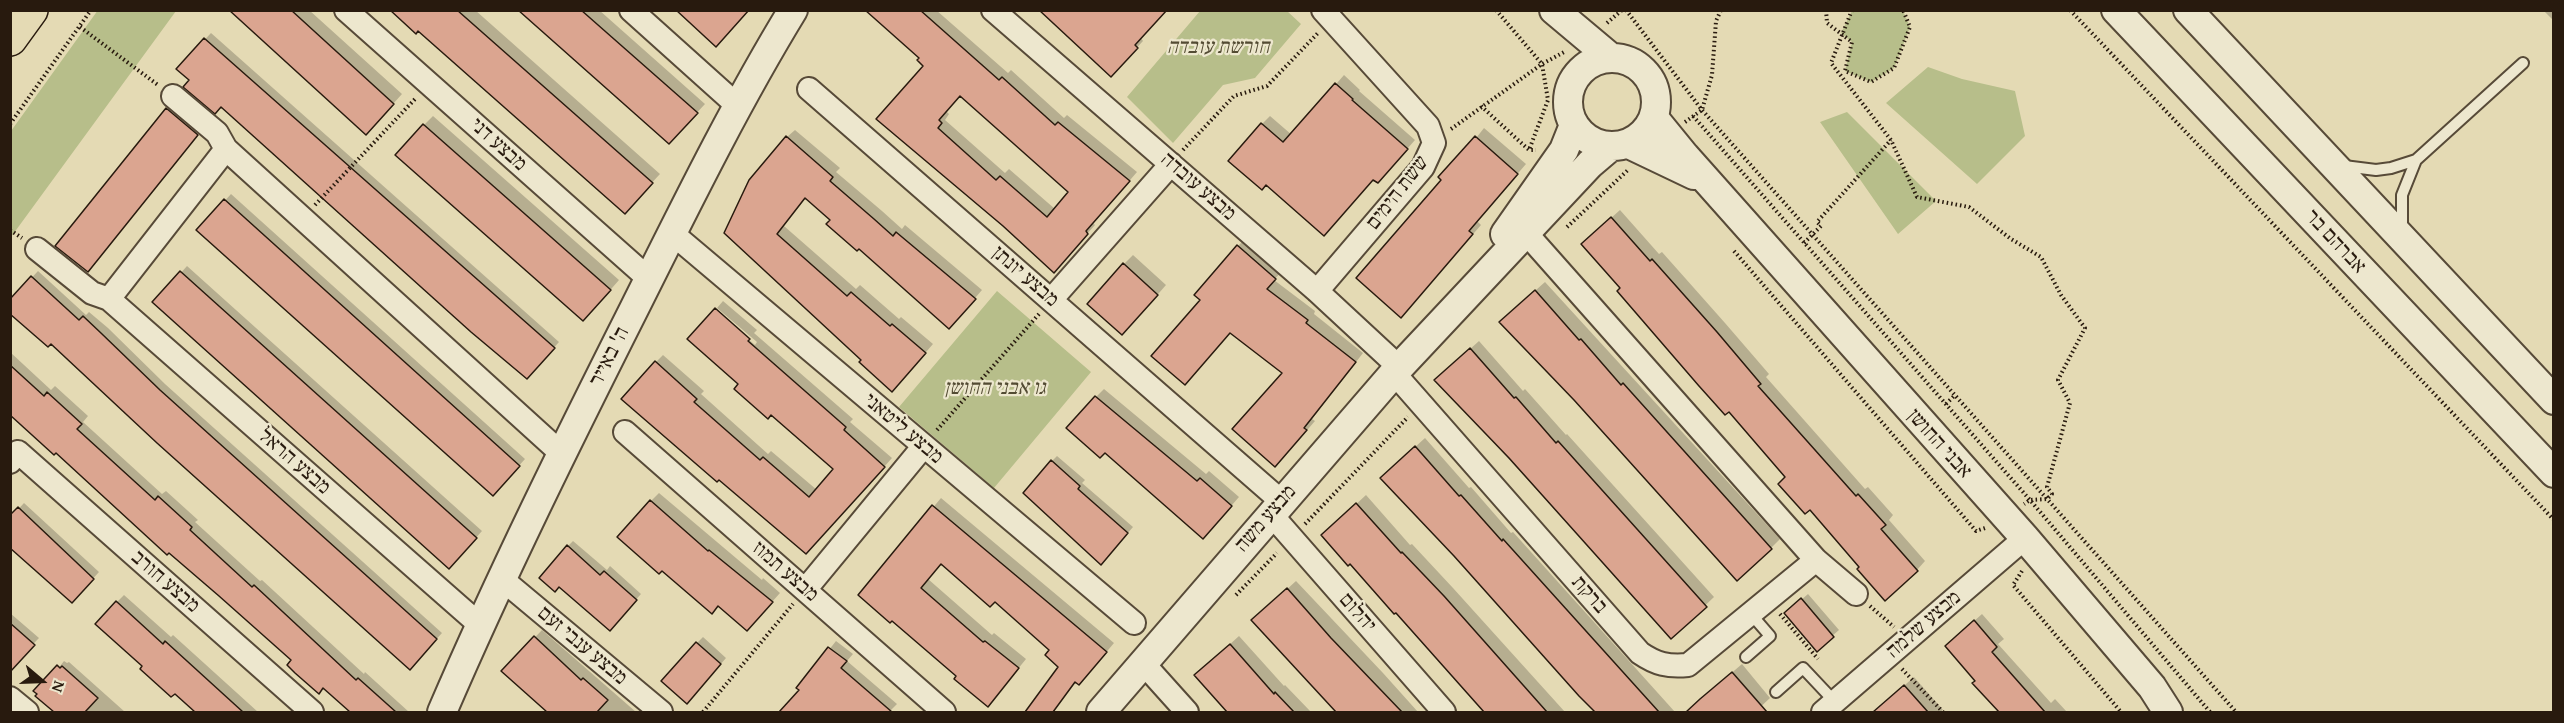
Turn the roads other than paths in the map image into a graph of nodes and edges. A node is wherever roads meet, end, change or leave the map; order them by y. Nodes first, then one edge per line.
1 (31, 10) edge
2 (346, 10) edge
3 (631, 10) edge
4 (793, 10) edge
5 (993, 10) edge
6 (2116, 10) edge
7 (2188, 10) edge
8 (1556, 13) edge
9 (1327, 15) edge
10 (10, 39) edge
11 (1610, 57) junction
12 (1573, 62) junction
13 (2523, 63) dead end
14 (809, 88) dead end
15 (173, 96) road end
16 (739, 107) junction
17 (1654, 118) junction
18 (1574, 125) junction
19 (1620, 145) junction
20 (226, 149) junction
21 (2327, 159) junction
22 (2415, 160) junction
23 (1171, 164) junction
24 (1709, 184) junction
25 (1526, 233) junction
26 (673, 234) junction
27 (37, 249) dead end
28 (2418, 256) junction
29 (649, 279) junction
30 (1317, 291) junction
31 (109, 299) junction
32 (1051, 300) junction
33 (1437, 329) junction
34 (1396, 370) junction
35 (2553, 400) edge
36 (625, 432) dead end
37 (923, 447) junction
38 (13, 454) edge
39 (562, 454) junction
40 (2553, 473) edge
41 (1276, 507) junction
42 (2029, 544) junction
43 (1816, 560) junction
44 (503, 580) junction
45 (805, 590) junction
46 (1856, 594) road end
47 (1759, 607) junction
48 (1134, 623) dead end
49 (480, 625) junction
50 (1746, 657) dead end
51 (1143, 663) junction
52 (1776, 692) dead end
53 (10, 698) edge
54 (1835, 702) edge
55 (2168, 711) edge
56 (27, 712) edge
57 (312, 712) edge
58 (442, 712) edge
59 (661, 712) edge
60 (944, 712) edge
61 (1101, 712) edge
62 (1187, 712) edge
63 (1444, 712) edge

1 - 10 main road
2 - 29 street, מבצע דני
3 - 16 street
4 - 16 street, ה' באייר
5 - 23 street, מבצע עובדה
6 - 40 street, אברהם בר
7 - 21 street
8 - 11 street
8 - 12 street
9 - 30 street, ששת הימים
11 - 12 street
11 - 17 street
12 - 18 street
13 - 22 lane
14 - 32 street, מבצע יונתן
15 - 20 street
16 - 26 street, ה' באייר
17 - 19 street
17 - 24 street, אבני החושן
18 - 19 street
18 - 33 street, מבצע משה
19 - 24 street, אבני החושן
19 - 25 street, מבצע משה
20 - 31 street
20 - 39 street
21 - 22 lane
21 - 28 street
22 - 28 lane
23 - 30 street, מבצע עובדה
23 - 32 street
24 - 42 street, אבני החושן
25 - 33 street, מבצע משה
25 - 43 street
26 - 29 street, ה' באייר
26 - 37 street, מבצע ליטאני
27 - 31 street, מבצע הראל
28 - 35 street
29 - 39 street, ה' באייר
30 - 34 street, מבצע עובדה
31 - 49 street, מבצע הראל
32 - 41 street, מבצע יונתן
33 - 34 street, מבצע משה
34 - 41 street, מבצע משה
34 - 47 street, ברקת
36 - 45 street, מבצע תמוז
37 - 45 street
37 - 48 street, מבצע ליטאני
38 - 57 street, מבצע חורב
39 - 44 street, ה' באייר
41 - 51 street, מבצע משה
41 - 63 street, יהלום
42 - 54 street, מבצע שלמה
42 - 55 street, אבני החושן
43 - 46 street
43 - 47 street, ברקת
44 - 49 street, ה' באייר
44 - 59 street, מבצע ענבי זעם
45 - 60 street, מבצע תמוז
47 - 50 lane
49 - 58 street, ה' באייר
51 - 61 street, מבצע משה
51 - 62 street
52 - 54 lane
53 - 56 street

